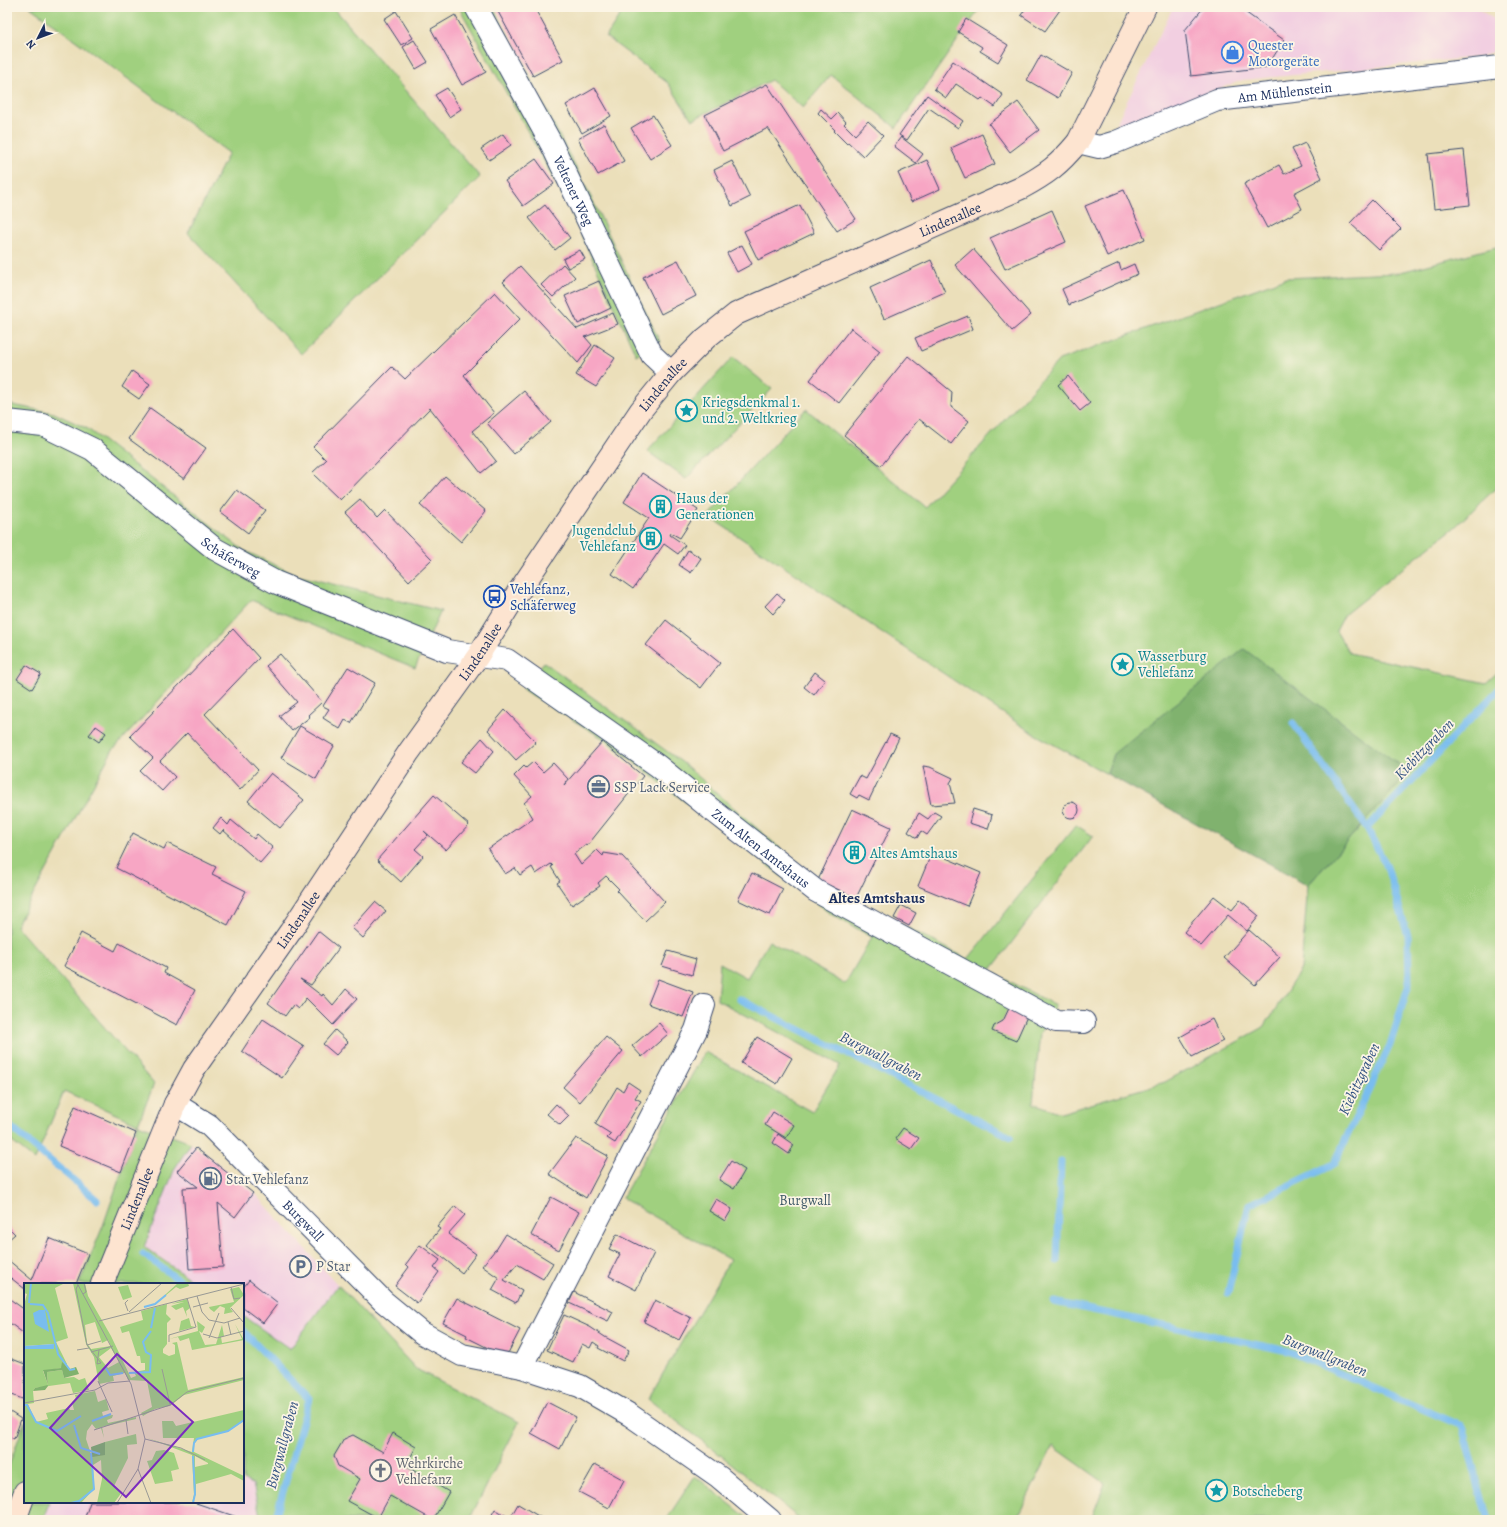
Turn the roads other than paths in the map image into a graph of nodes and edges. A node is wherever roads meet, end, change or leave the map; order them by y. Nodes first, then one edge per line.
1 (476, 7) edge
2 (1145, 7) edge
3 (1500, 67) edge
4 (1078, 142) junction
5 (671, 373) junction
6 (7, 421) edge
7 (478, 656) junction
8 (704, 1005) dead end
9 (1084, 1022) dead end
10 (175, 1104) junction
11 (102, 1283) edge
12 (522, 1367) junction
13 (24, 1495) edge
14 (15, 1520) edge
15 (770, 1520) edge

1 - 5 street, Veltener Weg
2 - 4 main road, Lindenallee
3 - 4 street, Am Mühlenstein
4 - 5 main road, Lindenallee
5 - 7 main road, Lindenallee
6 - 7 street, Schäferweg
7 - 9 street, Zum Alten Amtshaus
7 - 10 main road, Lindenallee
8 - 12 street
10 - 11 main road, Lindenallee
10 - 12 street, Burgwall
12 - 15 street, Burgwall
13 - 14 main road

